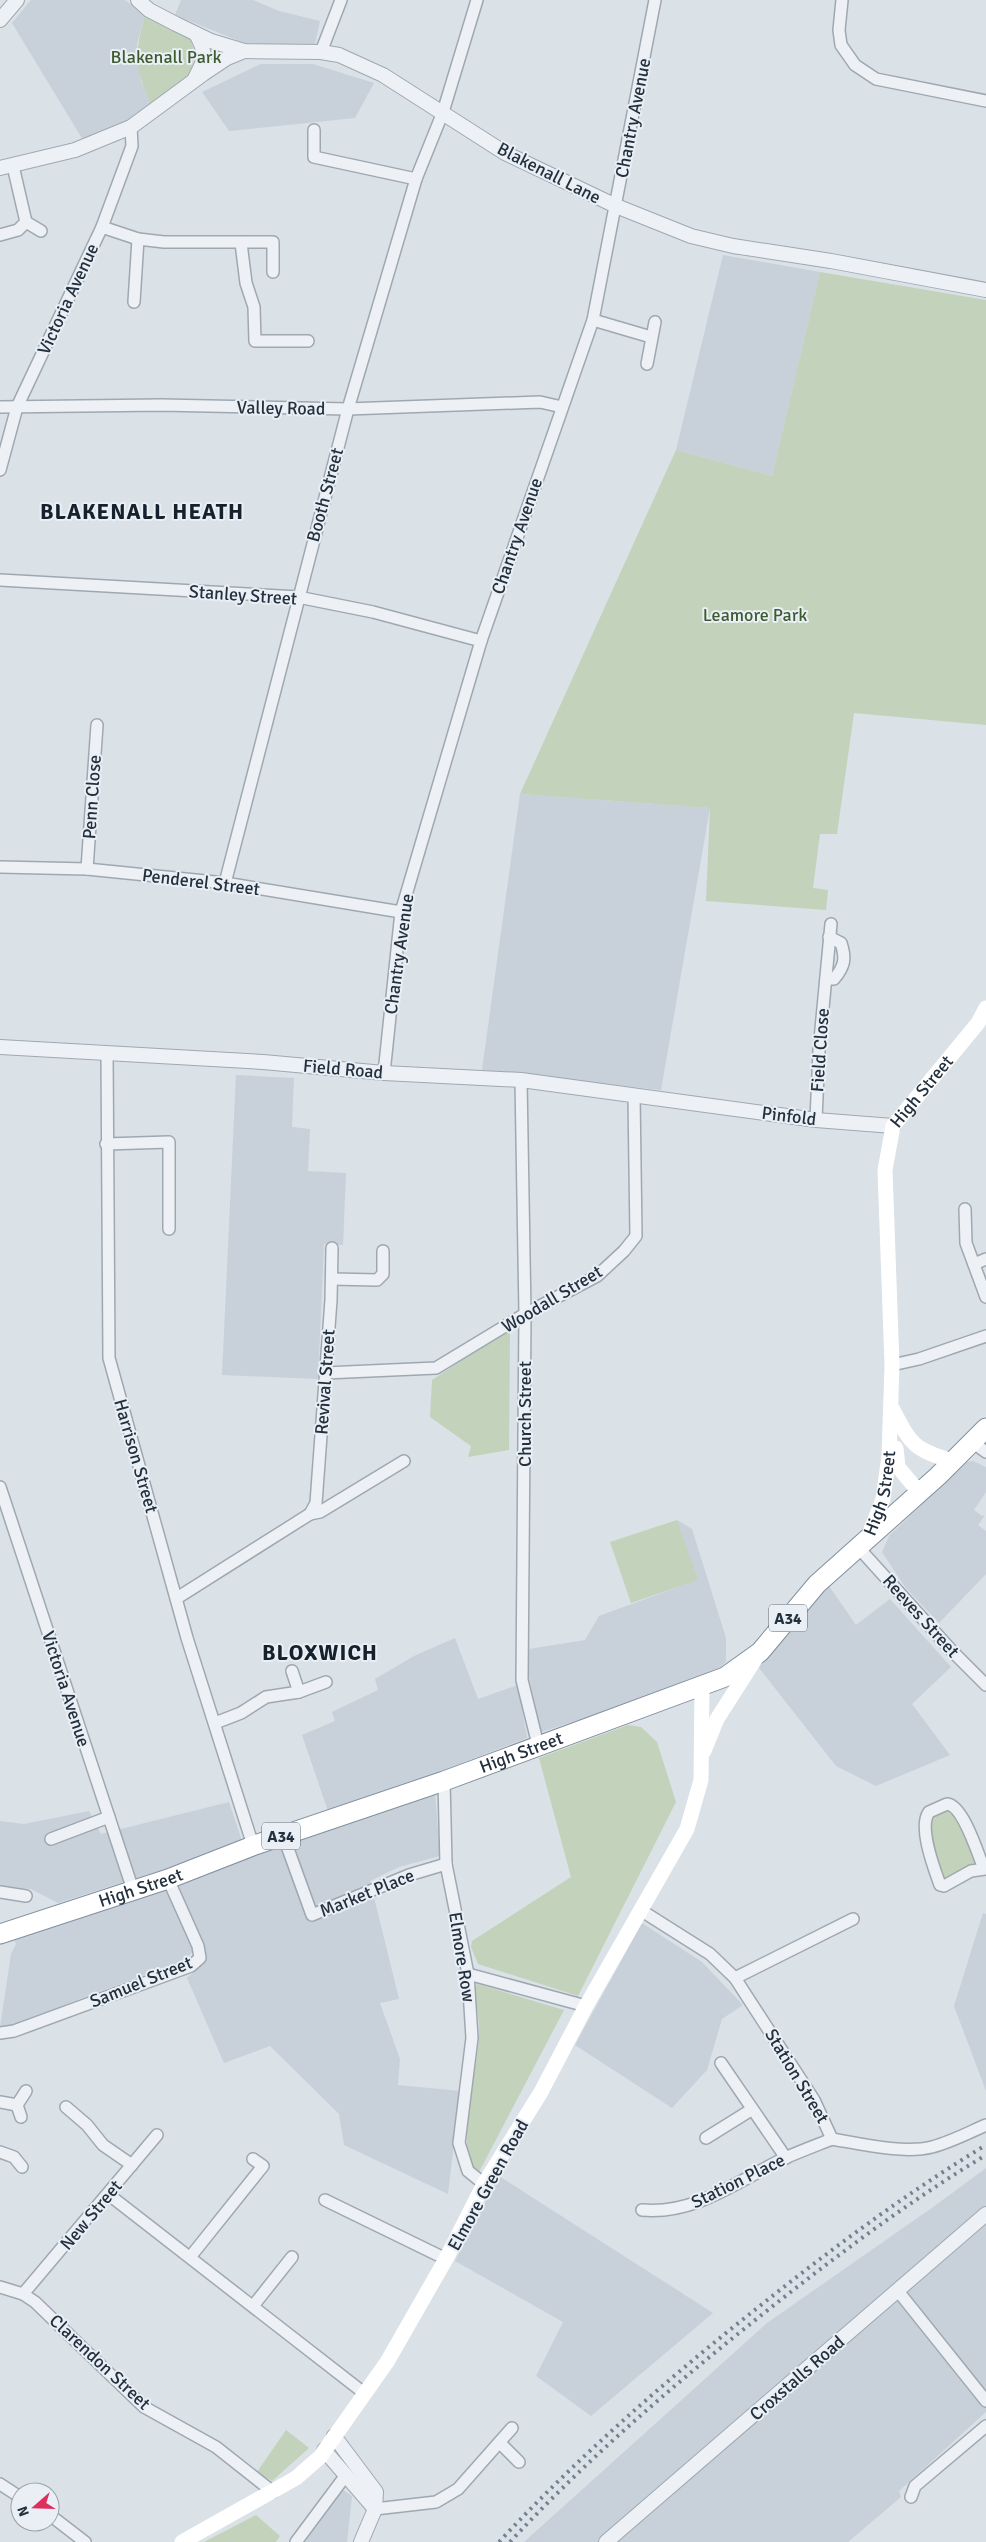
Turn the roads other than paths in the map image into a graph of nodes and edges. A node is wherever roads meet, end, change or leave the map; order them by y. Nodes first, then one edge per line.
1 (17, 0) edge
2 (138, 0) edge
3 (340, 0) edge
4 (477, 0) edge
5 (655, 0) edge
6 (842, 0) edge
7 (151, 5) edge
8 (0, 20) edge
9 (196, 34) junction
10 (244, 51) junction
11 (321, 52) junction
12 (193, 83) junction
13 (986, 101) edge
14 (443, 112) junction
15 (131, 127) junction
16 (314, 130) dead end
17 (6, 167) edge
18 (416, 179) junction
19 (616, 206) junction
20 (26, 222) junction
21 (102, 227) junction
22 (41, 231) dead end
23 (0, 235) edge
24 (138, 238) junction
25 (242, 243) junction
26 (272, 272) dead end
27 (986, 290) edge
28 (134, 302) dead end
29 (593, 320) junction
30 (655, 322) dead end
31 (651, 337) junction
32 (308, 341) dead end
33 (647, 364) dead end
34 (562, 407) junction
35 (0, 408) edge
36 (17, 408) junction
37 (348, 409) junction
38 (0, 470) edge
39 (0, 580) edge
40 (298, 597) junction
41 (482, 641) junction
42 (97, 725) dead end
43 (0, 867) edge
44 (87, 869) junction
45 (225, 883) junction
46 (402, 912) junction
47 (831, 924) dead end
48 (829, 937) junction
49 (826, 979) junction
50 (986, 1008) edge
51 (982, 1023) edge
52 (0, 1047) edge
53 (107, 1053) junction
54 (384, 1073) junction
55 (521, 1080) junction
56 (634, 1096) junction
57 (685, 1102) joint
58 (816, 1120) junction
59 (893, 1126) junction
60 (106, 1144) junction
61 (965, 1209) dead end
62 (169, 1229) dead end
63 (332, 1248) dead end
64 (383, 1251) dead end
65 (986, 1259) edge
66 (974, 1264) junction
67 (332, 1279) junction
68 (986, 1297) edge
69 (526, 1314) junction
70 (986, 1336) edge
71 (892, 1365) junction
72 (325, 1373) junction
73 (891, 1407) junction
74 (986, 1428) edge
75 (979, 1447) edge
76 (404, 1461) dead end
77 (952, 1461) junction
78 (0, 1487) edge
79 (919, 1492) junction
80 (310, 1514) junction
81 (862, 1541) junction
82 (177, 1598) junction
83 (760, 1652) junction
84 (292, 1671) dead end
85 (326, 1682) dead end
86 (986, 1685) edge
87 (702, 1686) junction
88 (299, 1692) junction
89 (215, 1723) junction
90 (538, 1745) junction
91 (702, 1756) junction
92 (444, 1781) junction
93 (109, 1817) junction
94 (283, 1835) junction
95 (51, 1839) dead end
96 (252, 1840) junction
97 (446, 1864) junction
98 (985, 1869) edge
99 (168, 1879) junction
100 (133, 1890) junction
101 (4, 1896) edge
102 (26, 1896) dead end
103 (642, 1910) junction
104 (853, 1919) dead end
105 (0, 1934) edge
106 (468, 1974) junction
107 (735, 1978) junction
108 (586, 2006) junction
109 (0, 2033) edge
110 (721, 2063) dead end
111 (26, 2091) dead end
112 (0, 2102) edge
113 (17, 2105) junction
114 (66, 2107) dead end
115 (751, 2110) junction
116 (22, 2117) dead end
117 (986, 2125) edge
118 (157, 2135) dead end
119 (706, 2138) dead end
120 (832, 2139) junction
121 (0, 2152) edge
122 (786, 2158) junction
123 (253, 2159) dead end
124 (132, 2165) junction
125 (22, 2167) dead end
126 (484, 2184) junction
127 (108, 2194) junction
128 (330, 2206) dead end
129 (642, 2210) dead end
130 (986, 2214) edge
131 (191, 2256) junction
132 (292, 2257) dead end
133 (446, 2259) junction
134 (0, 2287) edge
135 (898, 2291) junction
136 (23, 2294) junction
137 (253, 2306) junction
138 (364, 2393) junction
139 (986, 2401) edge
140 (986, 2426) edge
141 (512, 2428) dead end
142 (334, 2436) junction
143 (500, 2444) junction
144 (324, 2450) junction
145 (519, 2462) dead end
146 (346, 2475) junction
147 (273, 2492) junction
148 (911, 2497) dead end
149 (375, 2510) junction
150 (60, 2523) edge
151 (85, 2542) edge
152 (182, 2542) edge
153 (296, 2542) edge
154 (361, 2542) edge
155 (606, 2542) edge

1 - 8 street
2 - 7 street, Blakenall Lane
3 - 11 street
4 - 14 street, Booth Street
5 - 19 street, Chantry Avenue
6 - 13 street
7 - 9 street, Blakenall Lane
9 - 10 street, Blakenall Lane
9 - 12 street
10 - 11 street, Blakenall Lane
10 - 12 street
11 - 14 street, Blakenall Lane
12 - 15 street
14 - 18 street, Booth Street
14 - 19 street, Blakenall Lane
15 - 17 street
15 - 21 street, Victoria Avenue
16 - 18 street
17 - 20 street
18 - 37 street, Booth Street
19 - 27 street, Blakenall Lane
19 - 29 street, Chantry Avenue
20 - 22 street
20 - 23 street
21 - 24 street
21 - 36 street, Victoria Avenue
24 - 25 street
24 - 28 street
25 - 26 street
25 - 32 street
29 - 31 street
29 - 34 street, Chantry Avenue
30 - 31 street
31 - 33 street
34 - 37 street, Valley Road
34 - 41 street, Chantry Avenue
35 - 36 street, Valley Road
36 - 37 street, Valley Road
36 - 38 street, Victoria Avenue
37 - 40 street, Booth Street
39 - 40 street, Stanley Street
40 - 41 street, Stanley Street
40 - 45 street, Booth Street
41 - 46 street, Chantry Avenue
42 - 44 street, Penn Close
43 - 44 street, Penderel Street
44 - 45 street, Penderel Street
45 - 46 street, Penderel Street
46 - 54 street, Chantry Avenue
47 - 48 street, Field Close
48 - 49 street, Field Close
48 - 49 street
49 - 58 street, Field Close
50 - 51 main road, High Street
51 - 59 main road, High Street
52 - 53 street, Field Road
53 - 54 street, Field Road
53 - 60 street, Harrison Street
54 - 55 street, Field Road
55 - 56 street, Field Road
55 - 69 street, Church Street
56 - 57 street, Field Road
56 - 69 street, Woodall Street
57 - 58 street, Pinfold
58 - 59 street, Pinfold
59 - 71 main road, High Street
60 - 62 street
60 - 82 street, Harrison Street
61 - 66 street
63 - 67 street, Revival Street
64 - 67 street
65 - 66 street
66 - 68 street
67 - 72 street, Revival Street
69 - 72 street, Woodall Street
69 - 90 street, Church Street
70 - 71 street
71 - 73 main road, High Street
72 - 80 street, Revival Street
73 - 77 main road, High Street
73 - 79 main road, High Street
73 - 81 main road, High Street
74 - 75 highway, A34
75 - 77 highway, A34
76 - 80 street
77 - 79 highway, A34
78 - 93 street, Victoria Avenue
79 - 81 highway, A34
80 - 82 street
81 - 83 highway, High Street / A34
81 - 86 street, Reeves Street
82 - 89 street, Harrison Street
83 - 87 highway, High Street / A34
83 - 91 main road, Elmore Green Road
84 - 88 street
85 - 88 street
87 - 90 highway, High Street / A34
87 - 91 main road, Elmore Green Road
88 - 89 street
89 - 96 street, Harrison Street
90 - 92 highway, High Street / A34
91 - 103 main road, Elmore Green Road
92 - 94 highway, High Street / A34
92 - 97 street, Elmore Row
93 - 95 street
93 - 100 street, Victoria Avenue
94 - 96 highway, High Street / A34
94 - 97 street, Market Place
96 - 99 highway, High Street / A34
97 - 106 street, Elmore Row
98 - 98 street
99 - 100 highway, High Street / A34
99 - 109 street, Samuel Street
100 - 105 highway, High Street / A34
101 - 102 street
103 - 107 street, Station Street
103 - 108 main road, Elmore Green Road
104 - 107 street
106 - 108 street
106 - 126 street, Elmore Row
107 - 120 street, Station Street
108 - 126 main road, Elmore Green Road
110 - 115 street
111 - 113 street
112 - 113 street
113 - 116 street
114 - 124 street
115 - 119 street
115 - 122 street
117 - 120 street, Station Street
118 - 124 street, New Street
120 - 122 street, Station Place
121 - 125 street
122 - 129 street, Station Place
123 - 131 street
124 - 127 street, New Street
126 - 133 main road, Elmore Green Road
127 - 131 street
127 - 136 street, New Street
128 - 133 street
130 - 135 street, Croxstalls Road
131 - 137 street
132 - 137 street
133 - 138 main road, Elmore Green Road
134 - 136 street, Clarendon Street
135 - 139 street
135 - 155 street, Croxstalls Road
136 - 147 street, Clarendon Street
137 - 138 street
138 - 142 main road, Elmore Green Road
140 - 148 street
141 - 143 street
142 - 144 main road, Elmore Green Road
142 - 149 street
143 - 145 street
143 - 149 street
144 - 146 street
144 - 147 main road, Elmore Green Road
146 - 149 street
146 - 153 street
147 - 152 main road, Elmore Green Road
149 - 154 street
150 - 151 street

